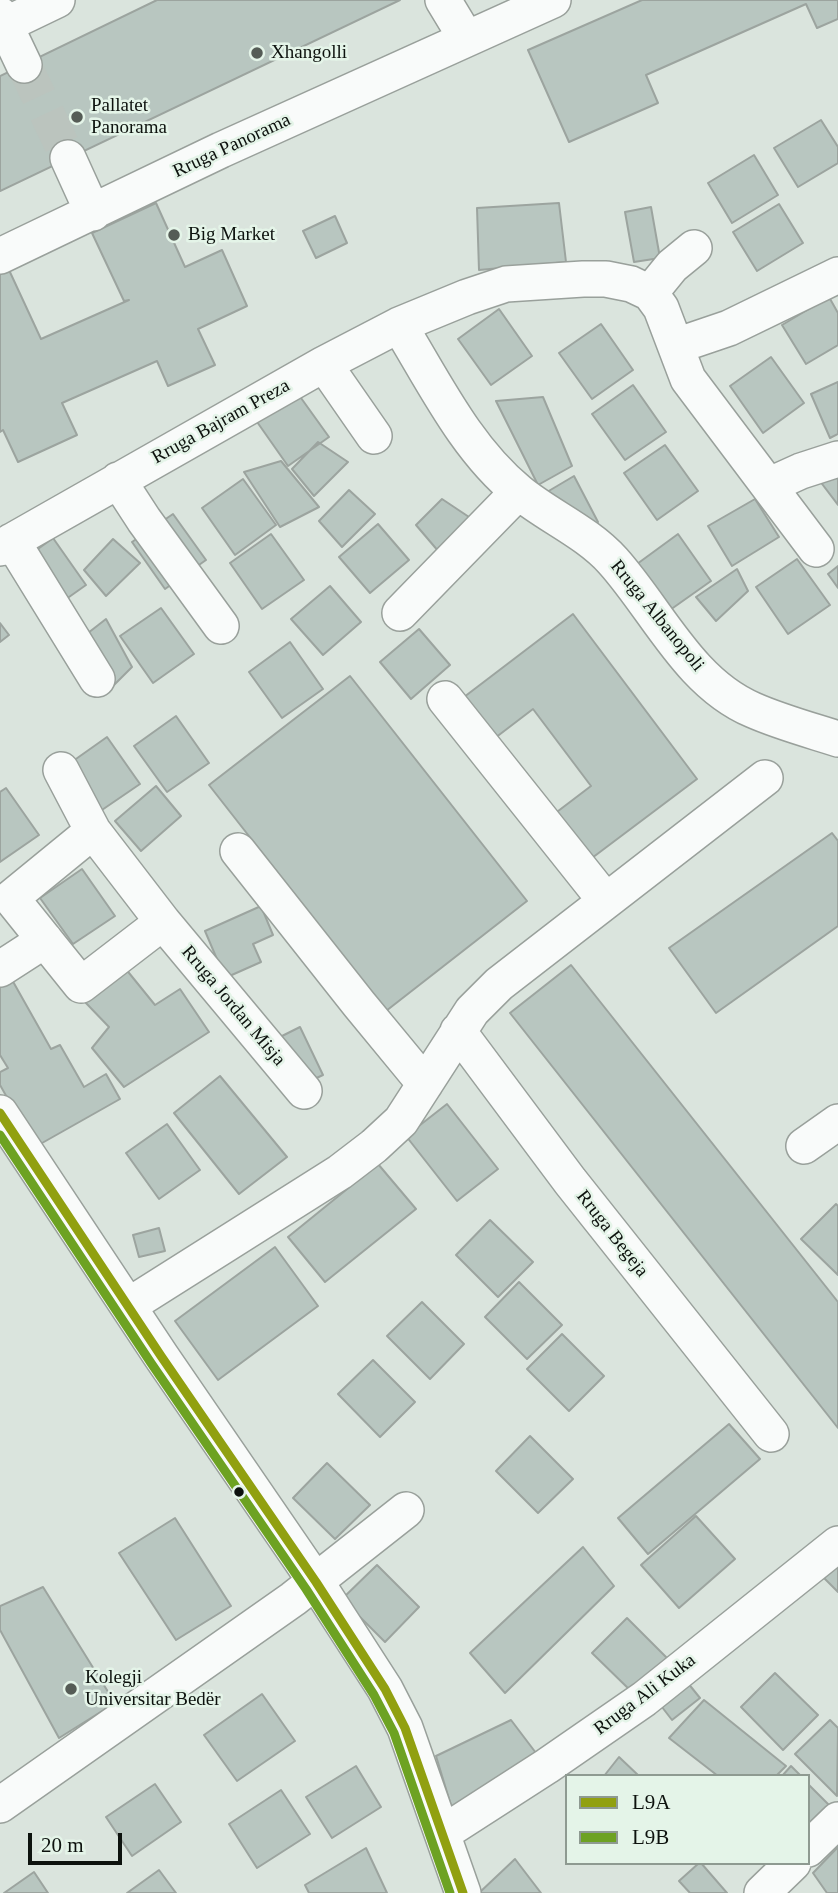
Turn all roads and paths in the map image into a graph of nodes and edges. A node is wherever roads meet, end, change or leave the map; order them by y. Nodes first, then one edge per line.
1 (57, 0) edge
2 (443, 0) edge
3 (553, 0) edge
4 (2, 20) edge
5 (466, 38) junction
6 (24, 65) tunnel mouth
7 (68, 158) tunnel mouth
8 (93, 213) junction
9 (694, 248) dead end
10 (0, 256) edge
11 (838, 275) edge
12 (649, 293) junction
13 (399, 325) junction
14 (676, 346) junction
15 (324, 364) junction
16 (374, 436) dead end
17 (838, 459) edge
18 (118, 480) junction
19 (770, 485) junction
20 (518, 492) junction
21 (6, 545) edge
22 (817, 549) dead end
23 (400, 613) dead end
24 (221, 626) dead end
25 (97, 679) dead end
26 (444, 699) dead end
27 (838, 739) edge
28 (61, 770) dead end
29 (765, 778) dead end
30 (93, 831) junction
31 (237, 851) dead end
32 (606, 900) junction
33 (163, 922) junction
34 (45, 940) junction
35 (0, 969) edge
36 (458, 1031) junction
37 (425, 1084) junction
38 (304, 1091) dead end
39 (0, 1113) edge
40 (838, 1122) edge
41 (804, 1146) dead end
42 (128, 1306) junction
43 (771, 1434) dead end
44 (406, 1510) dead end
45 (838, 1544) edge
46 (316, 1582) junction
47 (0, 1805) edge
48 (838, 1820) edge
49 (443, 1833) junction
50 (810, 1847) edge
51 (791, 1865) edge
52 (463, 1893) edge
53 (762, 1893) edge

1 - 4 street
2 - 5 street
3 - 5 street, Rruga Panorama
4 - 6 street
5 - 8 street, Rruga Panorama
7 - 8 street
8 - 10 street, Rruga Panorama
9 - 12 street
11 - 14 street
12 - 13 street, Rruga Bajram Preza
12 - 14 street
13 - 15 street, Rruga Bajram Preza
13 - 20 street, Rruga Albanopoli
14 - 19 street
15 - 16 street
15 - 18 street, Rruga Bajram Preza
17 - 19 street
18 - 21 street, Rruga Bajram Preza
18 - 24 street
19 - 22 street
20 - 23 street
20 - 27 street, Rruga Albanopoli
21 - 25 street, Rruga Bajram Preza
26 - 32 street
28 - 30 street, Rruga Jordan Misja
29 - 32 street
30 - 33 street, Rruga Jordan Misja
30 - 34 street
31 - 37 street
32 - 36 street
33 - 34 street
33 - 38 street, Rruga Jordan Misja
34 - 35 street
36 - 37 street
36 - 43 street, Rruga Begeja
37 - 42 street
39 - 42 street
40 - 41 street
42 - 46 street
44 - 46 street
45 - 49 street, Rruga Ali Kuka
46 - 47 street
46 - 49 street
48 - 50 street
49 - 52 street
51 - 53 street

